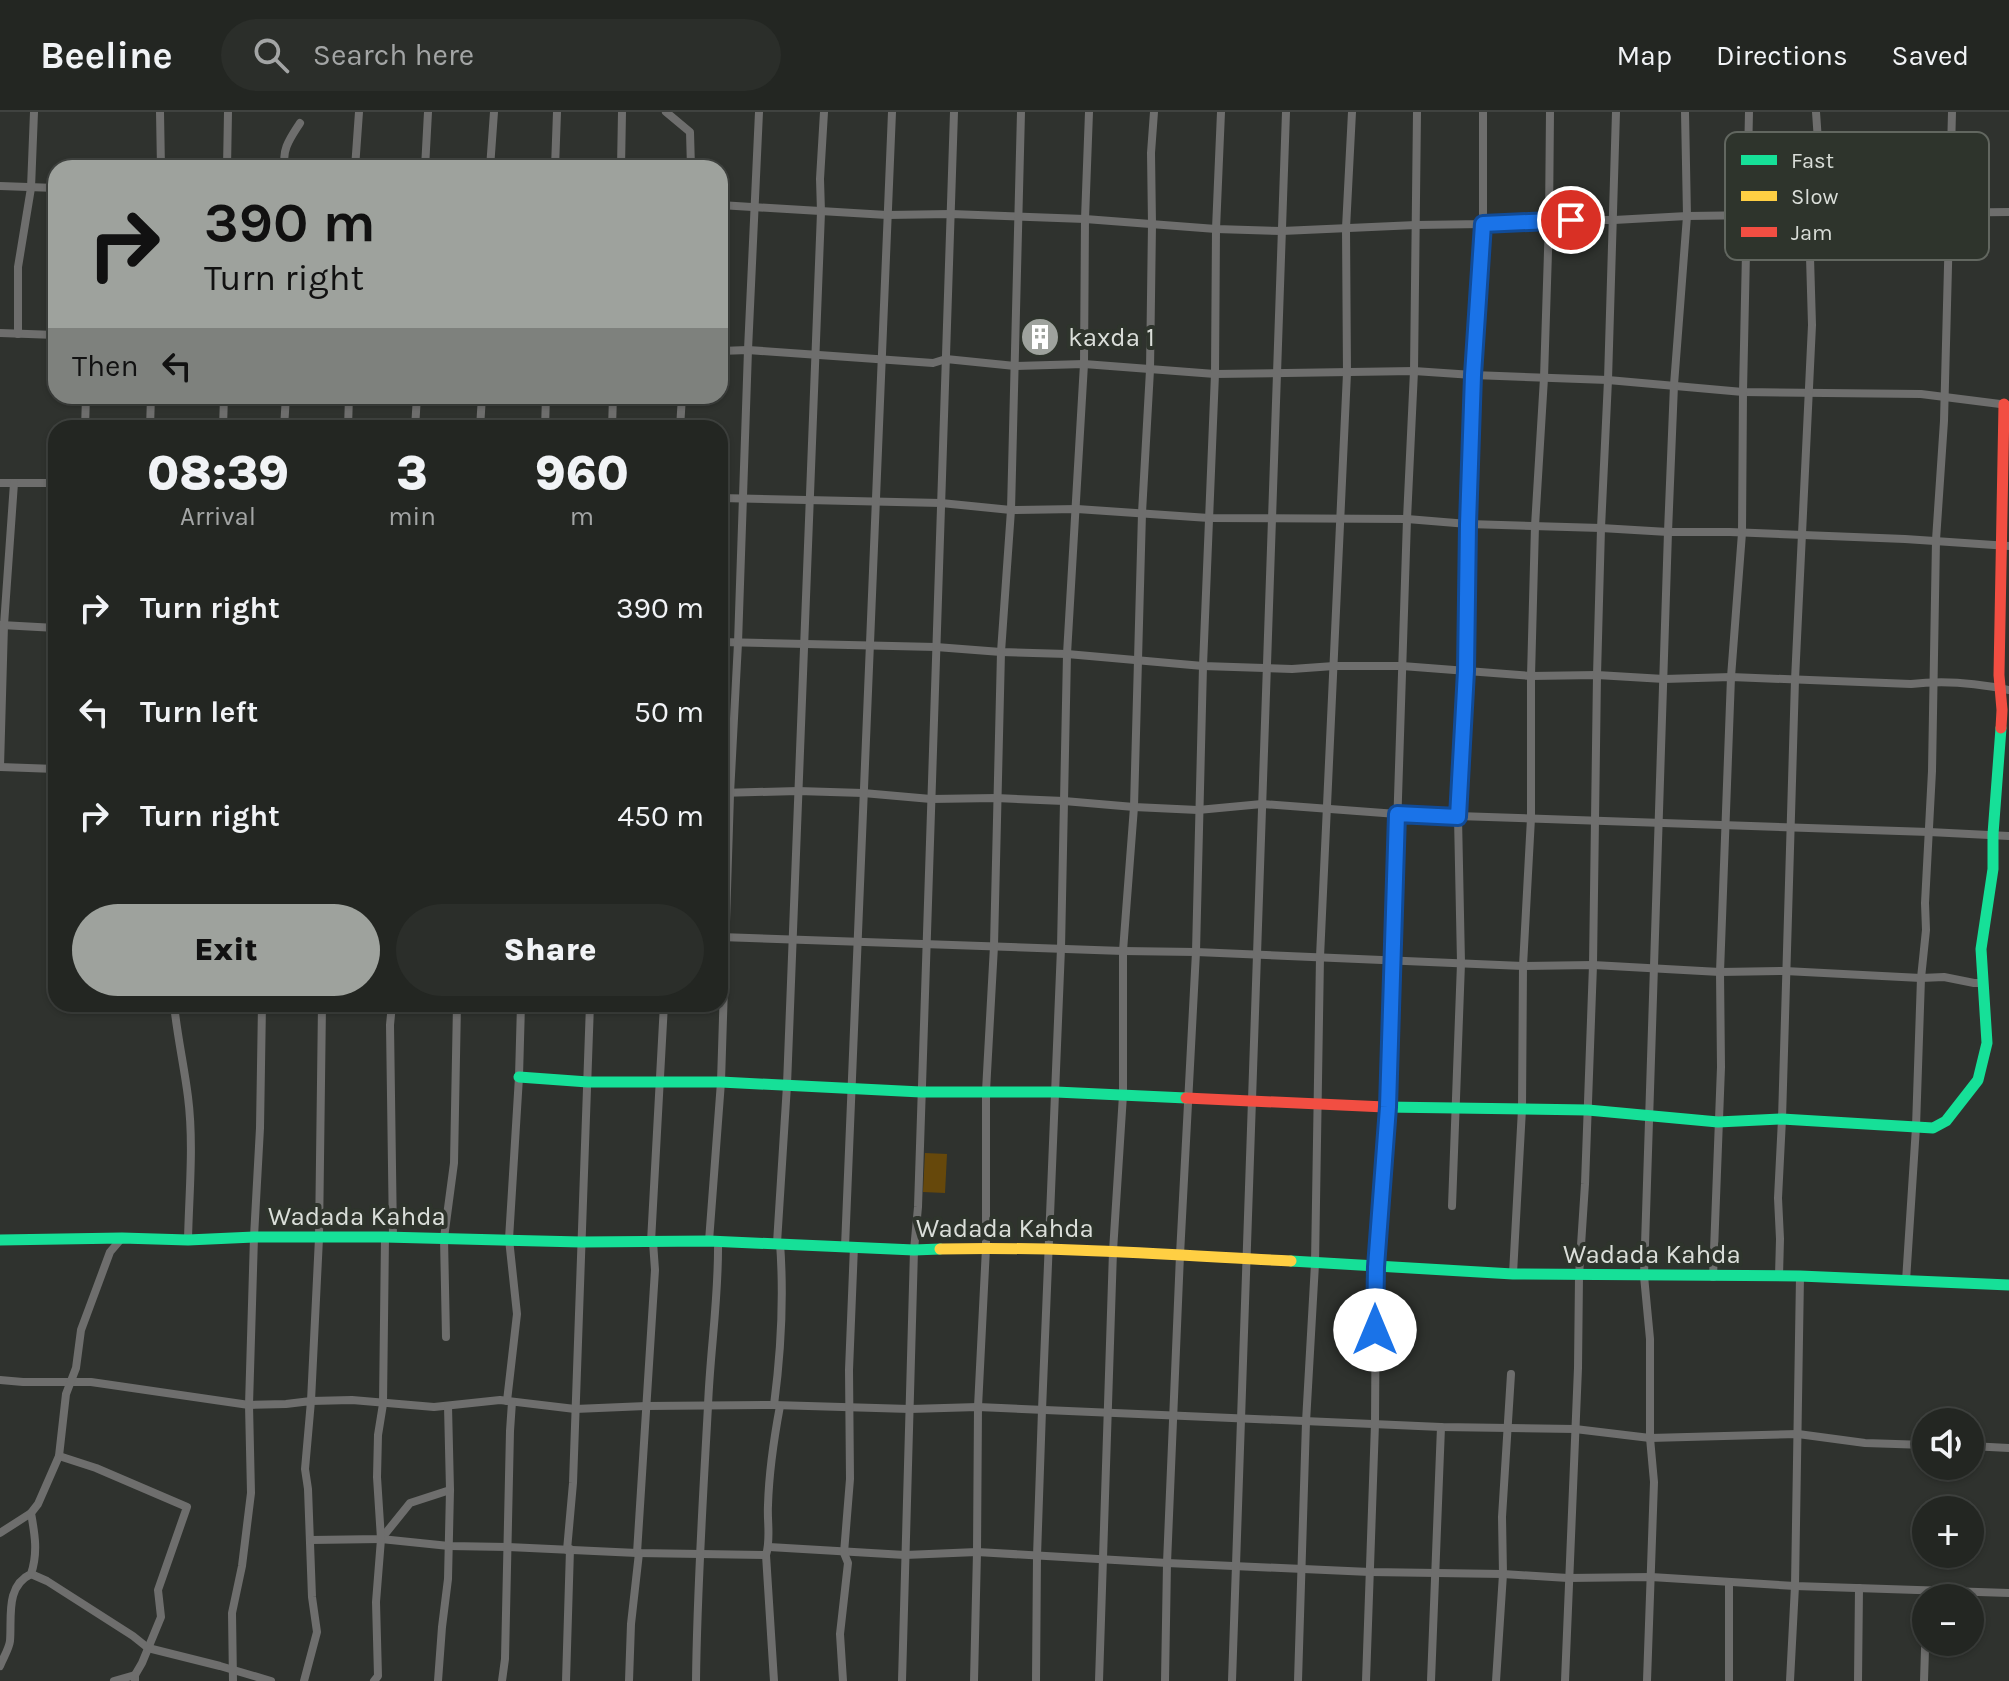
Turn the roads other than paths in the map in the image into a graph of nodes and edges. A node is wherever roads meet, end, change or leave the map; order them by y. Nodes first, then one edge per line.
1 (34, 112) edge
2 (160, 112) edge
3 (228, 112) edge
4 (359, 112) edge
5 (428, 112) edge
6 (494, 112) edge
7 (557, 112) edge
8 (622, 112) edge
9 (666, 112) edge
10 (759, 112) edge
11 (824, 112) edge
12 (892, 112) edge
13 (954, 112) edge
14 (1021, 112) edge
15 (1089, 112) edge
16 (1154, 112) edge
17 (1221, 112) edge
18 (1286, 112) edge
19 (1352, 112) edge
20 (1417, 112) edge
21 (1483, 112) edge
22 (1550, 112) edge
23 (1616, 112) edge
24 (1685, 112) edge
25 (1749, 112) edge
26 (1816, 112) edge
27 (1952, 112) edge
28 (300, 123) dead end
29 (1749, 132) edge
30 (1817, 132) edge
31 (1951, 132) edge
32 (161, 160) edge
33 (227, 160) edge
34 (283, 160) edge
35 (356, 160) edge
36 (425, 160) edge
37 (491, 160) edge
38 (555, 160) edge
39 (621, 160) edge
40 (691, 160) edge
41 (0, 186) edge
42 (31, 188) junction
43 (48, 188) edge
44 (728, 205) edge
45 (754, 206) junction
46 (821, 212) junction
47 (2009, 212) edge
48 (1989, 213) edge
49 (951, 214) junction
50 (887, 215) junction
51 (1687, 216) junction
52 (1725, 216) edge
53 (1017, 217) junction
54 (1085, 219) junction
55 (1549, 220) junction
56 (1614, 220) junction
57 (1152, 224) junction
58 (1483, 224) junction
59 (1416, 225) junction
60 (1346, 228) junction
61 (1216, 229) junction
62 (1282, 231) junction
63 (1746, 260) edge
64 (1810, 260) edge
65 (1947, 260) edge
66 (0, 333) edge
67 (18, 334) junction
68 (48, 335) edge
69 (748, 350) junction
70 (728, 351) edge
71 (816, 354) junction
72 (881, 359) junction
73 (946, 359) junction
74 (1084, 364) junction
75 (1015, 366) junction
76 (1150, 370) junction
77 (1414, 371) junction
78 (1347, 373) junction
79 (1215, 374) junction
80 (1277, 375) junction
81 (1473, 375) junction
82 (1544, 378) junction
83 (1608, 380) junction
84 (1674, 385) junction
85 (1743, 392) junction
86 (1809, 394) junction
87 (1944, 397) junction
88 (2006, 404) edge
89 (0, 483) edge
90 (14, 483) junction
91 (48, 483) edge
92 (743, 497) junction
93 (728, 498) edge
94 (810, 501) junction
95 (875, 502) junction
96 (941, 503) junction
97 (1077, 509) junction
98 (1011, 510) junction
99 (1142, 513) junction
100 (1209, 518) junction
101 (1272, 518) junction
102 (1340, 518) junction
103 (1407, 519) junction
104 (1468, 524) junction
105 (1535, 526) junction
106 (1601, 528) junction
107 (1668, 532) junction
108 (1742, 533) junction
109 (1801, 536) junction
110 (1936, 540) junction
111 (2005, 546) edge
112 (2, 625) edge
113 (48, 628) edge
114 (728, 642) edge
115 (738, 643) junction
116 (804, 643) junction
117 (869, 645) junction
118 (936, 647) junction
119 (1001, 652) junction
120 (1067, 654) junction
121 (1137, 660) junction
122 (1203, 666) junction
123 (1334, 666) junction
124 (1402, 666) junction
125 (1266, 667) junction
126 (1466, 671) junction
127 (1597, 675) junction
128 (1531, 676) junction
129 (1731, 677) junction
130 (1664, 679) junction
131 (1795, 680) junction
132 (1934, 681) junction
133 (2005, 689) edge
134 (0, 767) edge
135 (48, 769) edge
136 (798, 791) junction
137 (863, 793) junction
138 (730, 794) junction
139 (996, 798) junction
140 (931, 799) junction
141 (1064, 801) junction
142 (1262, 804) junction
143 (1134, 807) junction
144 (1328, 809) junction
145 (1198, 810) junction
146 (1397, 814) junction
147 (1458, 817) junction
148 (1531, 818) junction
149 (1595, 821) junction
150 (1659, 823) junction
151 (1726, 825) junction
152 (1791, 828) junction
153 (1929, 832) junction
154 (1993, 834) junction
155 (728, 835) edge
156 (2009, 836) edge
157 (728, 937) edge
158 (792, 940) junction
159 (857, 943) junction
160 (926, 944) junction
161 (994, 946) junction
162 (1061, 948) junction
163 (1123, 951) junction
164 (1196, 952) junction
165 (1256, 955) junction
166 (1320, 957) junction
167 (1393, 961) junction
168 (1461, 963) junction
169 (1593, 965) junction
170 (1523, 966) junction
171 (1655, 968) junction
172 (1785, 971) junction
173 (1720, 972) junction
174 (1921, 978) junction
175 (1983, 983) junction
176 (175, 1012) edge
177 (262, 1012) edge
178 (322, 1012) edge
179 (391, 1012) edge
180 (457, 1012) edge
181 (521, 1012) edge
182 (590, 1012) edge
183 (664, 1012) edge
184 (722, 1012) edge
185 (519, 1077) junction
186 (661, 1081) junction
187 (588, 1082) junction
188 (721, 1082) junction
189 (787, 1085) junction
190 (851, 1090) junction
191 (986, 1091) junction
192 (921, 1092) junction
193 (1056, 1092) junction
194 (1123, 1095) junction
195 (1189, 1098) junction
196 (1251, 1101) junction
197 (1318, 1104) junction
198 (1388, 1107) junction
199 (1454, 1108) junction
200 (1522, 1109) junction
201 (1588, 1110) junction
202 (1650, 1115) junction
203 (1782, 1119) junction
204 (1718, 1122) junction
205 (1916, 1127) junction
206 (1452, 1206) dead end
207 (254, 1237) junction
208 (389, 1237) junction
209 (122, 1238) junction
210 (319, 1238) junction
211 (444, 1238) junction
212 (509, 1239) junction
213 (0, 1240) edge
214 (188, 1240) junction
215 (714, 1241) junction
216 (581, 1242) junction
217 (652, 1242) junction
218 (778, 1243) junction
219 (849, 1246) junction
220 (986, 1248) junction
221 (914, 1250) junction
222 (1049, 1250) junction
223 (1113, 1251) junction
224 (1180, 1255) junction
225 (1246, 1260) junction
226 (1315, 1264) junction
227 (1376, 1267) junction
228 (1513, 1274) junction
229 (1579, 1276) junction
230 (1644, 1276) junction
231 (1779, 1276) junction
232 (1800, 1276) junction
233 (1713, 1277) junction
234 (1906, 1281) junction
235 (2009, 1285) edge
236 (446, 1337) dead end
237 (1511, 1374) dead end
238 (0, 1380) edge
239 (71, 1382) junction
240 (311, 1401) junction
241 (510, 1402) junction
242 (383, 1404) junction
243 (249, 1405) junction
244 (448, 1406) junction
245 (646, 1406) junction
246 (708, 1406) junction
247 (777, 1406) junction
248 (850, 1407) junction
249 (978, 1407) junction
250 (575, 1409) junction
251 (910, 1409) junction
252 (1042, 1410) junction
253 (1107, 1413) junction
254 (1173, 1416) junction
255 (1240, 1420) junction
256 (1306, 1422) junction
257 (1375, 1424) junction
258 (1441, 1427) junction
259 (1507, 1428) junction
260 (1575, 1429) junction
261 (1798, 1434) junction
262 (1650, 1438) junction
263 (1912, 1445) edge
264 (1984, 1447) edge
265 (2009, 1448) edge
266 (59, 1456) junction
267 (450, 1490) junction
268 (31, 1513) junction
269 (0, 1533) edge
270 (381, 1539) junction
271 (311, 1540) junction
272 (449, 1546) junction
273 (508, 1547) junction
274 (569, 1550) junction
275 (768, 1551) junction
276 (977, 1552) junction
277 (638, 1553) junction
278 (844, 1553) junction
279 (699, 1554) junction
280 (905, 1555) junction
281 (1037, 1556) junction
282 (1102, 1560) junction
283 (1167, 1563) junction
284 (1234, 1565) junction
285 (1301, 1569) junction
286 (1370, 1572) junction
287 (1436, 1573) junction
288 (31, 1574) junction
289 (1503, 1574) junction
290 (1651, 1577) junction
291 (1568, 1578) junction
292 (1729, 1582) junction
293 (1795, 1586) junction
294 (1859, 1588) junction
295 (1912, 1593) edge
296 (1984, 1593) edge
297 (2009, 1593) edge
298 (148, 1648) junction
299 (1925, 1656) edge
300 (0, 1666) edge
301 (233, 1670) junction
302 (135, 1678) edge
303 (114, 1681) edge
304 (233, 1681) edge
305 (271, 1681) edge
306 (304, 1681) edge
307 (374, 1681) edge
308 (438, 1681) edge
309 (502, 1681) edge
310 (566, 1681) edge
311 (629, 1681) edge
312 (696, 1681) edge
313 (774, 1681) edge
314 (843, 1681) edge
315 (902, 1681) edge
316 (974, 1681) edge
317 (1036, 1681) edge
318 (1099, 1681) edge
319 (1165, 1681) edge
320 (1232, 1681) edge
321 (1298, 1681) edge
322 (1366, 1681) edge
323 (1431, 1681) edge
324 (1496, 1681) edge
325 (1565, 1681) edge
326 (1647, 1681) edge
327 (1729, 1681) edge
328 (1790, 1681) edge
329 (1858, 1681) edge
330 (1924, 1681) edge

1 - 42 street
2 - 32 street
3 - 33 street
4 - 35 street
5 - 36 street
6 - 37 street
7 - 38 street
8 - 39 street
9 - 40 street
10 - 45 street
11 - 46 street
12 - 50 street
13 - 49 street
14 - 53 street
15 - 54 street
16 - 57 street
17 - 61 street
18 - 62 street
19 - 60 street
20 - 59 street
21 - 58 street
22 - 55 street
23 - 56 street
24 - 51 street
25 - 29 street
26 - 30 street
27 - 31 street
28 - 34 street
41 - 42 street
42 - 43 street
42 - 67 street
44 - 45 street
45 - 46 street
45 - 69 street
46 - 50 street
46 - 71 street
47 - 48 street
49 - 50 street
49 - 53 street
49 - 73 street
50 - 72 street
51 - 52 street
51 - 56 street
51 - 84 street
53 - 54 street
53 - 75 street
54 - 57 street
54 - 74 street
55 - 56 street
55 - 58 street
55 - 82 street
56 - 83 street
57 - 61 street
57 - 76 street
58 - 59 street
58 - 81 street
59 - 60 street
59 - 77 street
60 - 62 street
60 - 78 street
61 - 62 street
61 - 79 street
62 - 80 street
63 - 85 street
64 - 86 street
65 - 87 street
66 - 67 street
67 - 68 street
69 - 70 street
69 - 71 street
69 - 92 street
71 - 72 street
71 - 94 street
72 - 73 street
72 - 95 street
73 - 75 street
73 - 96 street
74 - 75 street
74 - 76 street
74 - 97 street
75 - 98 street
76 - 79 street
76 - 99 street
77 - 78 street
77 - 81 street
77 - 103 street
78 - 80 street
78 - 102 street
79 - 80 street
79 - 100 street
80 - 101 street
81 - 82 street
81 - 104 street
82 - 83 street
82 - 105 street
83 - 84 street
83 - 106 street
84 - 85 street
84 - 107 street
85 - 86 street
85 - 108 street
86 - 87 street
86 - 109 street
87 - 88 street
87 - 110 street
88 - 111 street
89 - 90 street
90 - 91 street
90 - 112 street
92 - 93 street
92 - 94 street
92 - 115 street
94 - 95 street
94 - 116 street
95 - 96 street
95 - 117 street
96 - 98 street
96 - 118 street
97 - 98 street
97 - 99 street
97 - 120 street
98 - 119 street
99 - 100 street
99 - 121 street
100 - 101 street
100 - 122 street
101 - 102 street
101 - 125 street
102 - 103 street
102 - 123 street
103 - 104 street
103 - 124 street
104 - 105 street
104 - 126 street
105 - 106 street
105 - 128 street
106 - 107 street
106 - 127 street
107 - 108 street
107 - 130 street
108 - 109 street
108 - 129 street
109 - 110 street
109 - 131 street
110 - 111 street
110 - 132 street
111 - 133 street
112 - 113 street
112 - 134 street
114 - 115 street
115 - 116 street
115 - 138 street
116 - 117 street
116 - 136 street
117 - 118 street
117 - 137 street
118 - 119 street
118 - 140 street
119 - 120 street
119 - 139 street
120 - 121 street
120 - 141 street
121 - 122 street
121 - 143 street
122 - 125 street
122 - 145 street
123 - 124 street
123 - 125 street
123 - 144 street
124 - 126 street
124 - 146 street
125 - 142 street
126 - 128 street
126 - 147 street
127 - 128 street
127 - 130 street
127 - 149 street
128 - 148 street
129 - 130 street
129 - 131 street
129 - 151 street
130 - 150 street
131 - 132 street
131 - 152 street
132 - 133 street
132 - 153 street
133 - 154 street
134 - 135 street
136 - 137 street
136 - 138 street
136 - 158 street
137 - 140 street
137 - 159 street
138 - 155 street
139 - 140 street
139 - 141 street
139 - 161 street
140 - 160 street
141 - 143 street
141 - 162 street
142 - 144 street
142 - 145 street
142 - 165 street
143 - 145 street
143 - 163 street
144 - 146 street
144 - 166 street
145 - 164 street
146 - 147 street
146 - 167 street
147 - 148 street
147 - 168 street
148 - 149 street
148 - 170 street
149 - 150 street
149 - 169 street
150 - 151 street
150 - 171 street
151 - 152 street
151 - 173 street
152 - 153 street
152 - 172 street
153 - 154 street
153 - 174 street
154 - 156 street
154 - 175 street
157 - 158 street
158 - 159 street
158 - 189 street
159 - 160 street
159 - 190 street
160 - 161 street
160 - 192 street
161 - 162 street
161 - 191 street
162 - 163 street
162 - 193 street
163 - 164 street
163 - 194 street
164 - 165 street
164 - 195 street
165 - 166 street
165 - 196 street
166 - 167 street
166 - 197 street
167 - 168 street
167 - 198 street
168 - 170 street
168 - 199 street
169 - 170 street
169 - 171 street
169 - 201 street
170 - 200 street
171 - 173 street
171 - 202 street
172 - 173 street
172 - 174 street
172 - 203 street
173 - 204 street
174 - 175 street
174 - 205 street
175 - 205 street
176 - 214 street
177 - 207 street
178 - 210 street
179 - 208 street
180 - 211 street
181 - 185 street
182 - 187 street
183 - 186 street
184 - 188 street
185 - 187 street
185 - 212 street
186 - 187 street
186 - 188 street
186 - 217 street
187 - 216 street
188 - 189 street
188 - 215 street
189 - 190 street
189 - 218 street
190 - 192 street
190 - 219 street
191 - 192 street
191 - 193 street
191 - 220 street
192 - 221 street
193 - 194 street
193 - 222 street
194 - 195 street
194 - 223 street
195 - 196 street
195 - 224 street
196 - 197 street
196 - 225 street
197 - 198 street
197 - 226 street
198 - 199 street
198 - 227 street
199 - 200 street
199 - 206 street
200 - 201 street
200 - 228 street
201 - 202 street
201 - 229 street
202 - 204 street
202 - 230 street
203 - 204 street
203 - 205 street
203 - 231 street
204 - 233 street
205 - 234 street
207 - 210 street, Wadada Kahda
207 - 214 street, Wadada Kahda
207 - 243 street
208 - 210 street, Wadada Kahda
208 - 211 street, Wadada Kahda
208 - 242 street
209 - 213 street, Wadada Kahda
209 - 214 street, Wadada Kahda
209 - 239 street
210 - 240 street
211 - 212 street, Wadada Kahda
211 - 236 street
212 - 216 street, Wadada Kahda
212 - 241 street
215 - 217 street, Wadada Kahda
215 - 218 street, Wadada Kahda
215 - 246 street
216 - 217 street, Wadada Kahda
216 - 250 street
217 - 245 street
218 - 219 street, Wadada Kahda
218 - 247 street
219 - 221 street, Wadada Kahda
219 - 248 street
220 - 221 street, Wadada Kahda
220 - 222 street, Wadada Kahda
220 - 249 street
221 - 251 street
222 - 223 street, Wadada Kahda
222 - 252 street
223 - 224 street, Wadada Kahda
223 - 253 street
224 - 225 street, Wadada Kahda
224 - 254 street
225 - 226 street, Wadada Kahda
225 - 255 street
226 - 227 street, Wadada Kahda
226 - 256 street
227 - 228 street, Wadada Kahda
227 - 257 street
228 - 229 street, Wadada Kahda
229 - 230 street, Wadada Kahda
229 - 260 street
230 - 233 street, Wadada Kahda
230 - 262 street
231 - 232 street, Wadada Kahda
231 - 233 street, Wadada Kahda
232 - 234 street, Wadada Kahda
232 - 261 street
234 - 235 street, Wadada Kahda
237 - 259 street
238 - 239 street
239 - 243 street
239 - 266 street
240 - 242 street
240 - 243 street
240 - 271 street
241 - 244 street
241 - 250 street
241 - 273 street
242 - 244 street
242 - 270 street
243 - 301 street
244 - 267 street
245 - 246 street
245 - 250 street
245 - 277 street
246 - 247 street
246 - 279 street
247 - 248 street
247 - 275 street
248 - 251 street
248 - 278 street
249 - 251 street
249 - 252 street
249 - 276 street
250 - 274 street
251 - 280 street
252 - 253 street
252 - 281 street
253 - 254 street
253 - 282 street
254 - 255 street
254 - 283 street
255 - 256 street
255 - 284 street
256 - 257 street
256 - 285 street
257 - 258 street
257 - 286 street
258 - 259 street
258 - 287 street
259 - 260 street
259 - 289 street
260 - 262 street
260 - 291 street
261 - 262 street
261 - 263 street
261 - 293 street
262 - 290 street
264 - 265 street
266 - 268 street
266 - 298 street
267 - 270 street
267 - 272 street
268 - 269 street
268 - 288 street
270 - 271 street
270 - 272 street
270 - 307 street
271 - 306 street
272 - 273 street
272 - 308 street
273 - 274 street
273 - 309 street
274 - 277 street
274 - 310 street
275 - 278 street
275 - 279 street
275 - 313 street
276 - 280 street
276 - 281 street
276 - 316 street
277 - 279 street
277 - 311 street
278 - 280 street
278 - 314 street
279 - 312 street
280 - 315 street
281 - 282 street
281 - 317 street
282 - 283 street
282 - 318 street
283 - 284 street
283 - 319 street
284 - 285 street
284 - 320 street
285 - 286 street
285 - 321 street
286 - 287 street
286 - 322 street
287 - 289 street
287 - 323 street
288 - 298 street
288 - 300 street
289 - 291 street
289 - 324 street
290 - 291 street
290 - 292 street
290 - 326 street
291 - 325 street
292 - 293 street
292 - 327 street
293 - 294 street
293 - 328 street
294 - 295 street
294 - 329 street
296 - 297 street
298 - 301 street
298 - 302 street
299 - 330 street
301 - 304 street
301 - 305 street
302 - 303 street

